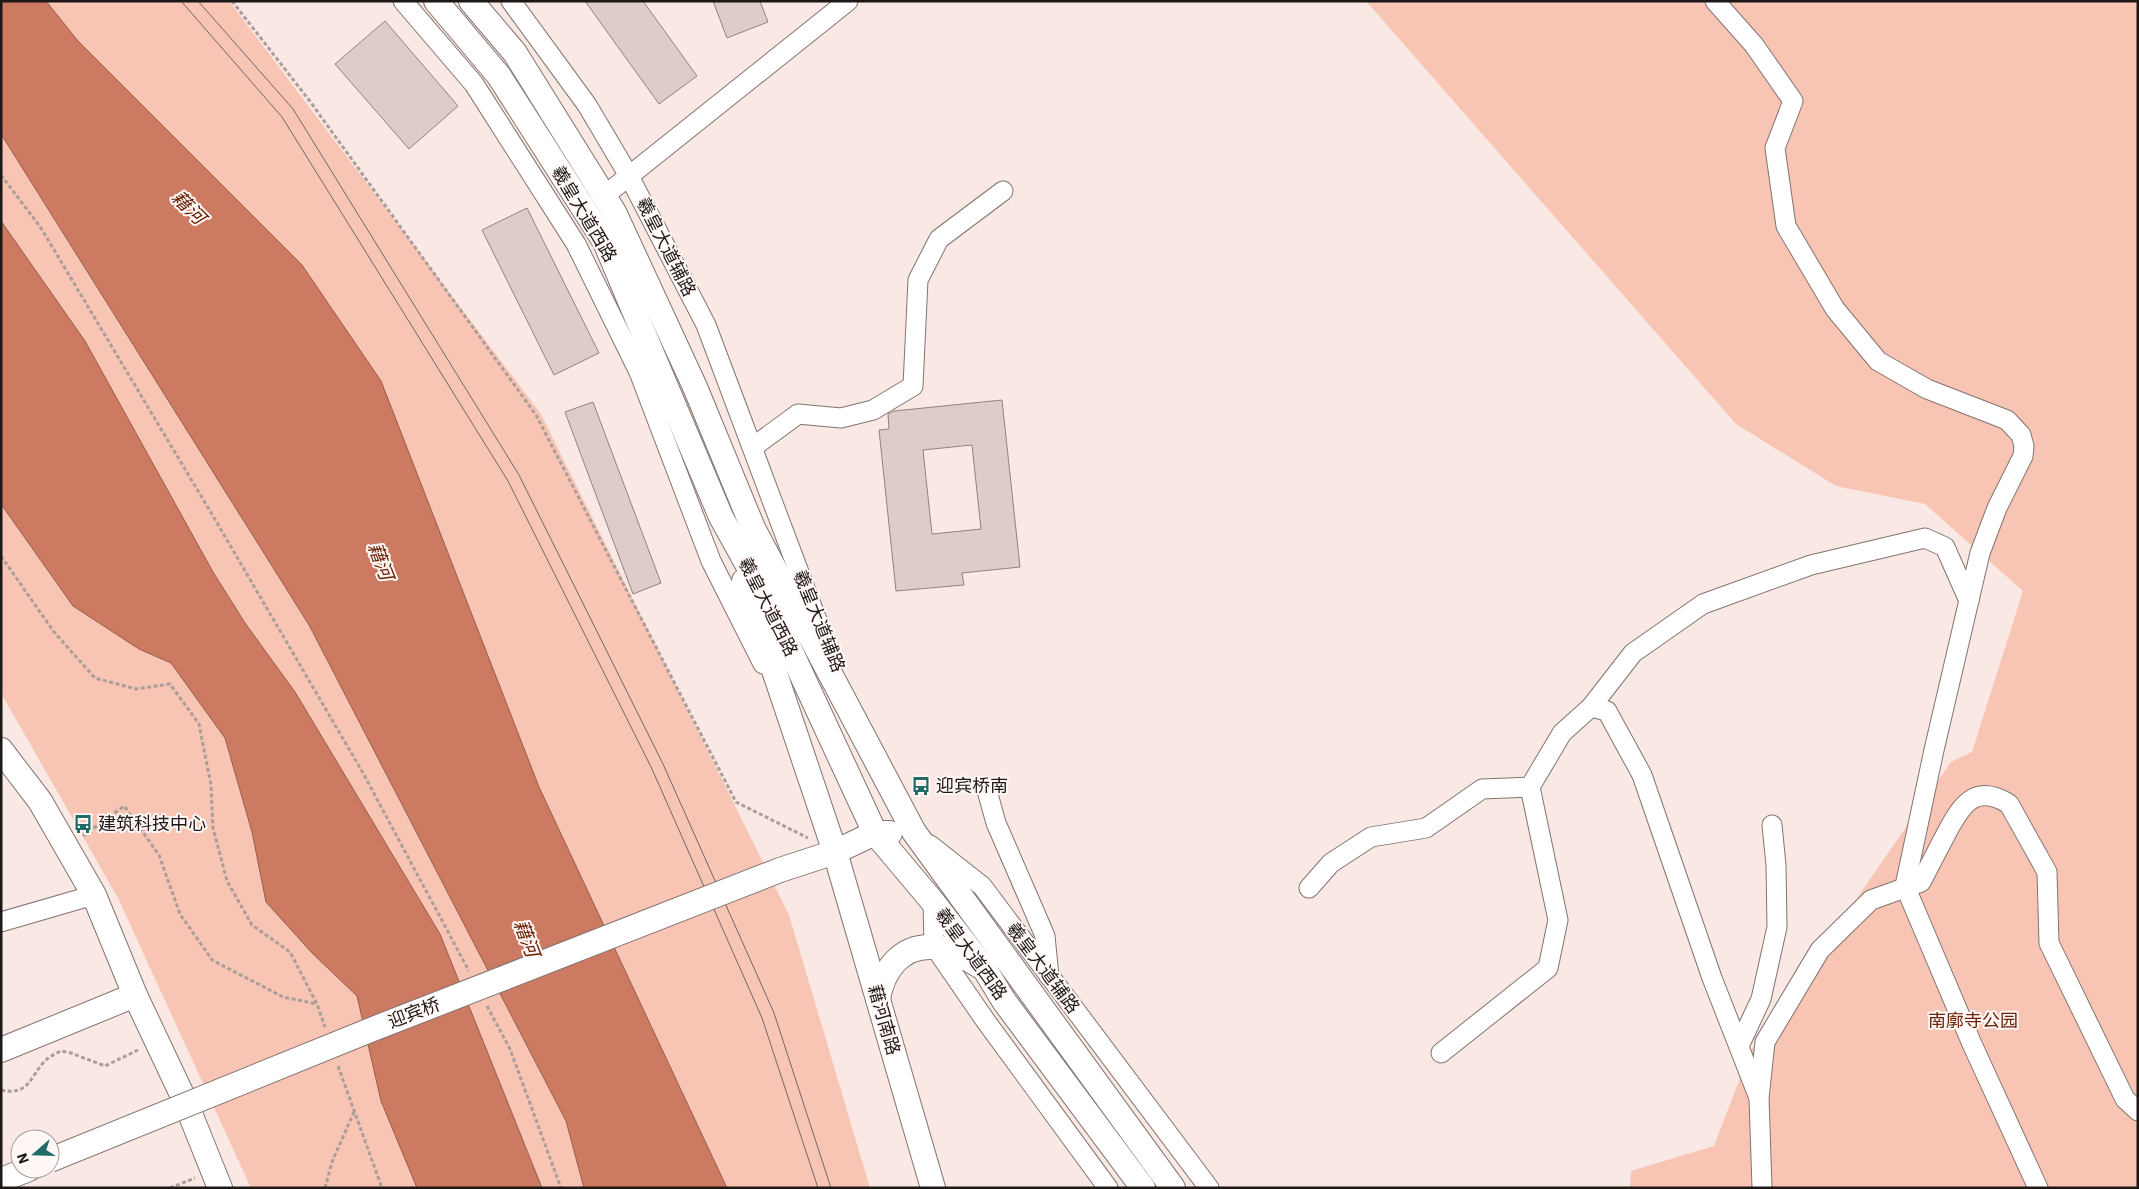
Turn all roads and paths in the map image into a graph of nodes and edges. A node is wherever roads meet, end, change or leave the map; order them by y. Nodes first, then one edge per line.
1 (232, 1) edge
2 (403, 1) edge
3 (436, 1) edge
4 (471, 1) edge
5 (511, 1) edge
6 (848, 1) edge
7 (1715, 1) edge
8 (1, 175) edge
9 (629, 176) junction
10 (1003, 190) dead end
11 (604, 196) junction
12 (753, 447) junction
13 (721, 517) junction
14 (1, 556) edge
15 (1969, 601) junction
16 (1590, 706) junction
17 (794, 724) junction
18 (1, 750) edge
19 (986, 787) dead end
20 (1530, 787) junction
21 (1772, 825) dead end
22 (914, 832) junction
23 (875, 833) junction
24 (67, 848) junction
25 (835, 852) junction
26 (1906, 886) junction
27 (1309, 888) dead end
28 (94, 896) junction
29 (933, 902) junction
30 (1, 922) edge
31 (934, 946) junction
32 (984, 968) junction
33 (1049, 976) junction
34 (473, 980) dead end
35 (1030, 993) junction
36 (134, 995) junction
37 (482, 997) dead end
38 (878, 999) junction
39 (317, 1004) junction
40 (326, 1031) dead end
41 (156, 1040) junction
42 (1739, 1046) junction
43 (1, 1050) edge
44 (1440, 1053) dead end
45 (336, 1058) dead end
46 (1, 1090) edge
47 (1759, 1098) junction
48 (354, 1111) junction
49 (2138, 1111) edge
50 (60, 1156) edge
51 (220, 1188) edge
52 (325, 1188) edge
53 (382, 1188) edge
54 (561, 1188) edge
55 (933, 1188) edge
56 (1108, 1188) edge
57 (1143, 1188) edge
58 (1173, 1188) edge
59 (1209, 1188) edge
60 (1762, 1188) edge
61 (2038, 1188) edge

1 - 25 path
2 - 17 street
3 - 13 main road, 羲皇大道西路
4 - 11 main road, 羲皇大道西路
5 - 9 street, 羲皇大道辅路
6 - 9 street
7 - 15 street
8 - 34 path
9 - 11 street
9 - 12 street, 羲皇大道辅路
10 - 12 street
11 - 22 main road, 羲皇大道西路
12 - 22 street, 羲皇大道辅路
13 - 17 main road, 藉河南路
13 - 23 main road, 羲皇大道西路
14 - 39 path
15 - 16 street
15 - 26 street
16 - 20 street
16 - 42 street
17 - 25 main road, 藉河南路
18 - 24 main road
19 - 33 street
20 - 27 street
20 - 44 street
21 - 42 street
22 - 23 main road
22 - 33 street, 羲皇大道辅路
22 - 35 main road, 羲皇大道西路
23 - 25 main road, 迎宾桥
23 - 29 main road, 羲皇大道西路
24 - 28 main road
24 - 39 path
25 - 38 main road, 藉河南路
25 - 50 main road, 迎宾桥, bridge
26 - 47 street
26 - 49 street
26 - 61 street
28 - 30 street
28 - 36 main road
29 - 31 street
29 - 32 main road, 羲皇大道西路
31 - 32 main road
31 - 38 main road
31 - 56 street
32 - 57 main road, 羲皇大道西路
33 - 35 street
33 - 59 street, 羲皇大道辅路
35 - 58 main road, 羲皇大道西路
36 - 41 main road
36 - 43 main road
37 - 54 path
38 - 55 main road, 藉河南路
39 - 40 path
41 - 46 path
41 - 51 main road
42 - 47 street
45 - 48 path
47 - 60 street
48 - 52 path
48 - 53 path

